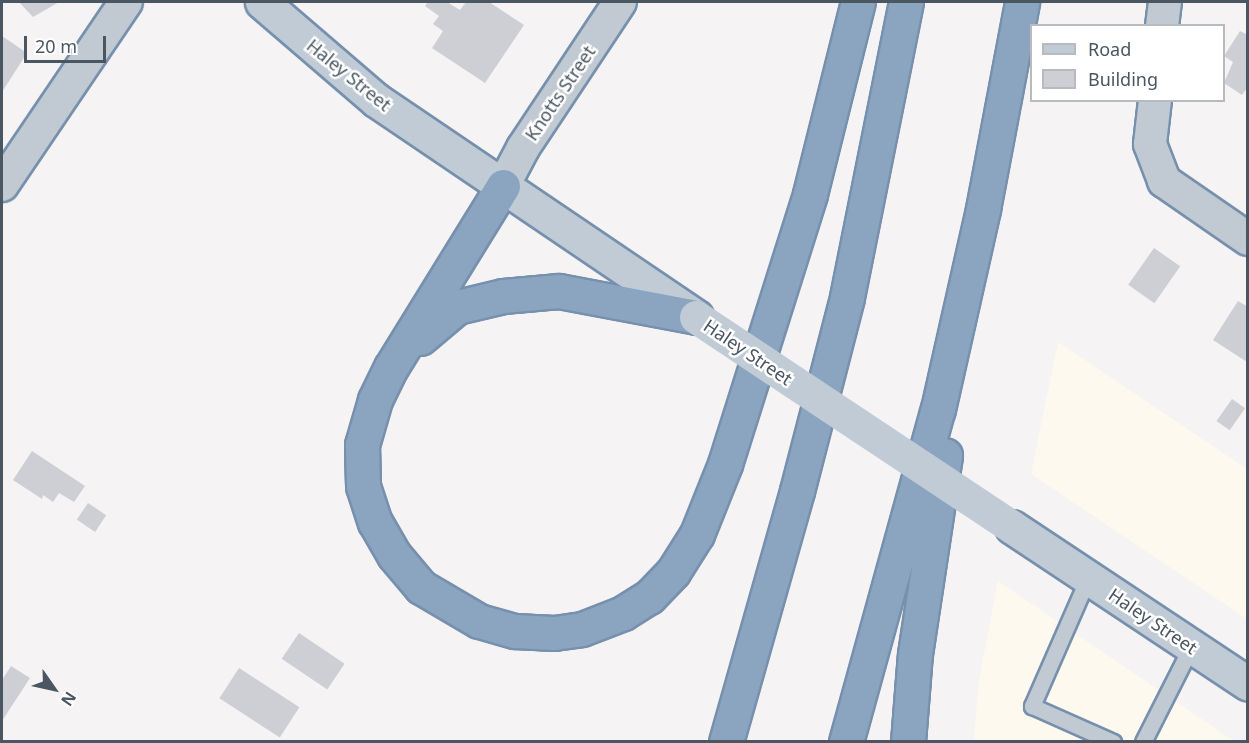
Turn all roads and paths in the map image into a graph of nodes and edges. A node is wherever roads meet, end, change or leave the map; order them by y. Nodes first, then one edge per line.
1 (126, 2) edge
2 (262, 2) edge
3 (620, 2) edge
4 (858, 2) edge
5 (906, 2) edge
6 (1022, 2) edge
7 (1165, 2) edge
8 (1162, 24) edge
9 (1155, 102) edge
10 (2, 185) edge
11 (503, 186) junction
12 (983, 209) junction
13 (1248, 239) edge
14 (696, 317) junction
15 (391, 367) junction
16 (1088, 578) junction
17 (1191, 647) junction
18 (1248, 684) edge
19 (726, 741) edge
20 (846, 741) edge
21 (908, 741) edge
22 (1113, 741) edge
23 (1143, 741) edge

1 - 10 street
2 - 11 main road, Haley Street
3 - 11 street, Knotts Street
4 - 15 highway
5 - 19 highway
6 - 12 highway
7 - 8 street
9 - 13 street
11 - 14 main road, Haley Street
11 - 15 highway
12 - 20 highway
12 - 21 highway
14 - 15 highway
14 - 16 main road, Haley Street, bridge
16 - 17 main road, Haley Street
16 - 22 lane
17 - 18 main road, Haley Street
17 - 23 lane

